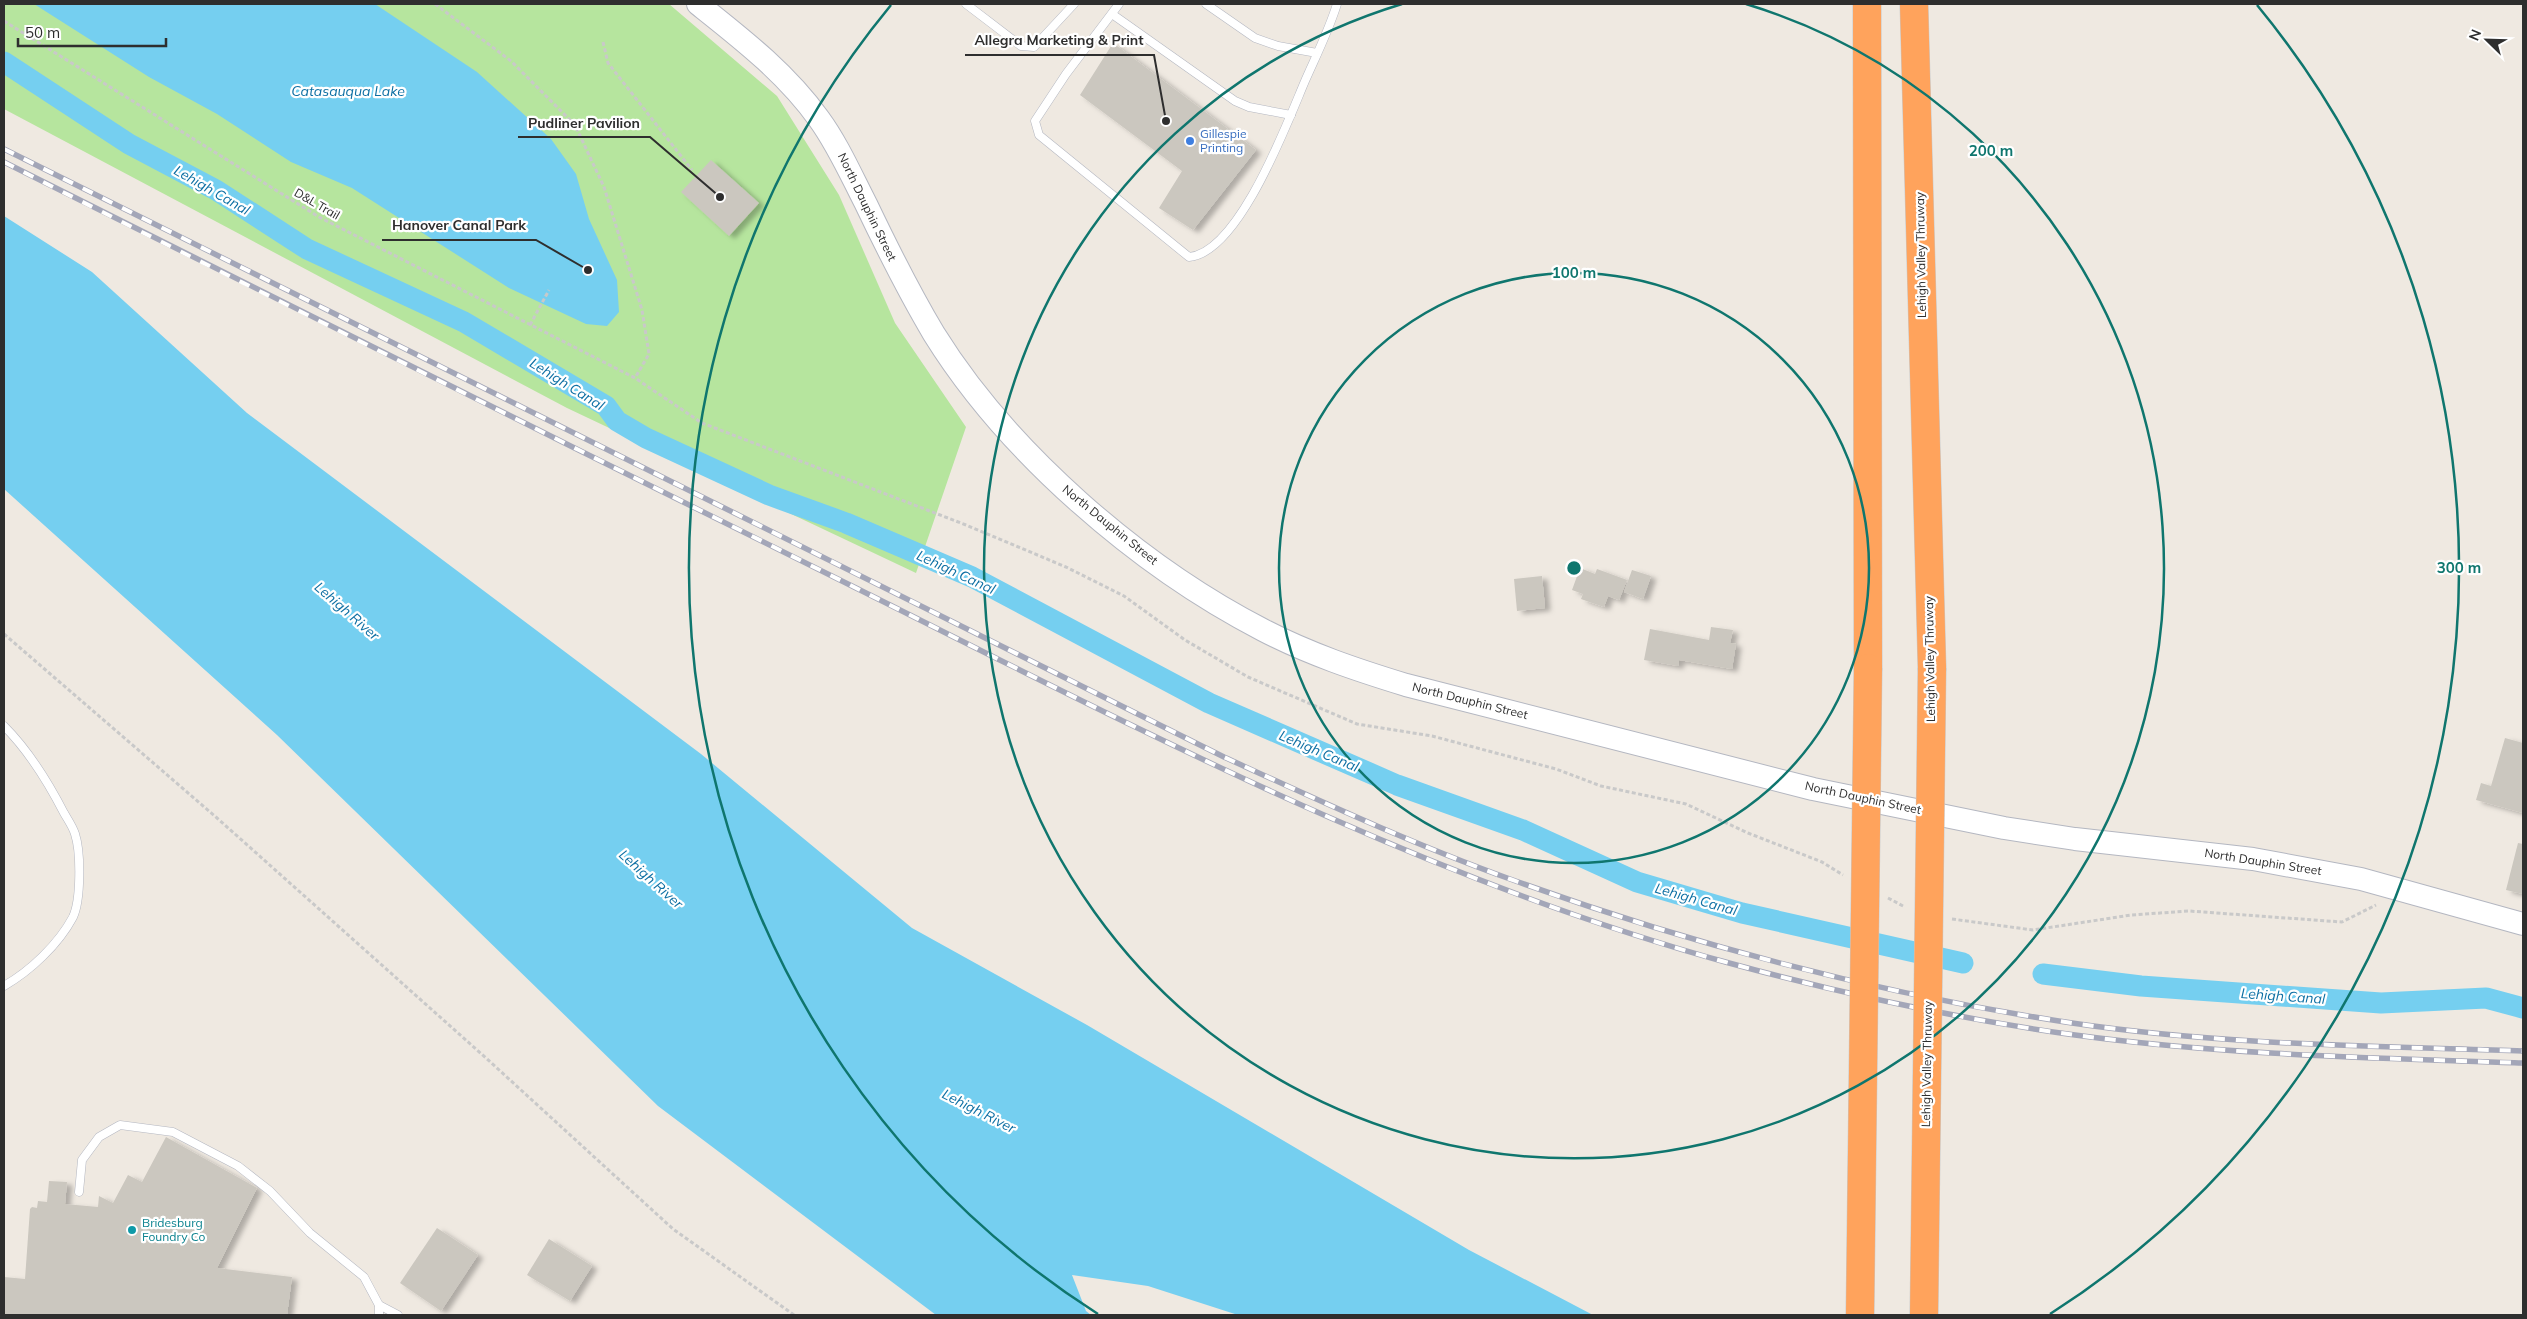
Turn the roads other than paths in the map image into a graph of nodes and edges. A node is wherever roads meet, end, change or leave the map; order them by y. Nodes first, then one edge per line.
1 (698, 4) edge
2 (966, 4) edge
3 (1074, 4) edge
4 (1119, 4) edge
5 (1206, 4) edge
6 (1337, 4) edge
7 (1867, 4) edge
8 (1914, 4) edge
9 (1112, 14) junction
10 (1317, 53) junction
11 (1291, 116) junction
12 (4, 726) edge
13 (2523, 924) edge
14 (4, 986) edge
15 (79, 1192) dead end
16 (379, 1305) junction
17 (379, 1315) edge
18 (398, 1315) edge
19 (1860, 1315) edge
20 (1924, 1315) edge

1 - 13 street, North Dauphin Street
2 - 3 lane
4 - 9 lane
5 - 10 lane
6 - 10 lane
7 - 19 highway, bridge
8 - 20 highway, Lehigh Valley Thruway, bridge
9 - 11 lane
9 - 11 lane
10 - 11 lane
12 - 14 lane
15 - 16 lane
16 - 17 lane
16 - 18 lane

